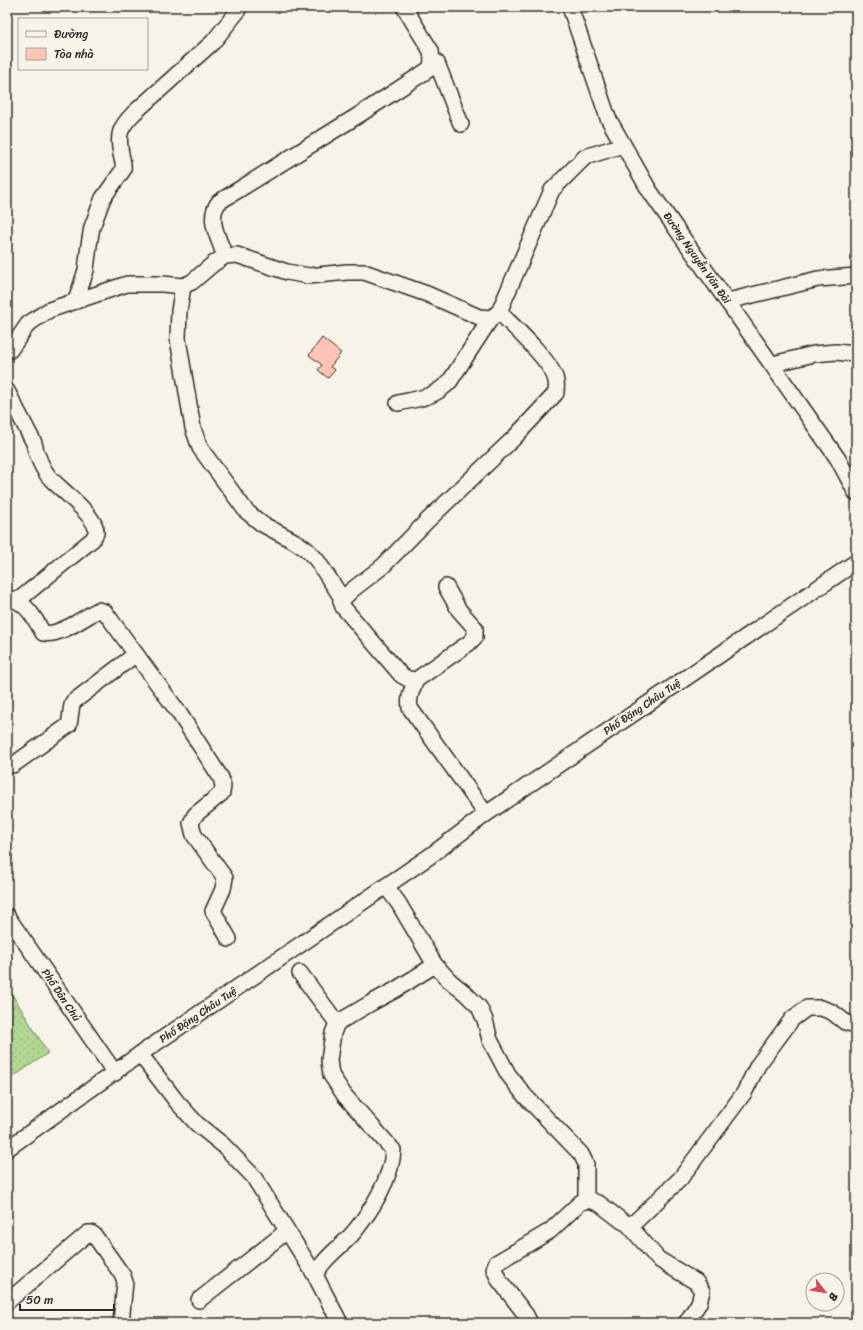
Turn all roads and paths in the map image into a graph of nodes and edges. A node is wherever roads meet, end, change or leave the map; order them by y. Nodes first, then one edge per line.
1 (239, 7) edge
2 (404, 7) edge
3 (570, 7) edge
4 (432, 60) junction
5 (461, 124) dead end
6 (623, 145) junction
7 (225, 256) junction
8 (856, 276) edge
9 (183, 286) junction
10 (76, 301) junction
11 (728, 301) junction
12 (495, 315) junction
13 (7, 351) edge
14 (856, 354) edge
15 (772, 364) junction
16 (7, 391) edge
17 (398, 403) dead end
18 (851, 469) edge
19 (856, 493) edge
20 (856, 562) edge
21 (446, 587) dead end
22 (341, 601) junction
23 (13, 602) edge
24 (136, 654) junction
25 (416, 680) junction
26 (13, 765) dead end
27 (486, 814) junction
28 (388, 885) junction
29 (7, 916) edge
30 (229, 939) dead end
31 (435, 965) junction
32 (300, 973) dead end
33 (337, 1023) junction
34 (856, 1025) edge
35 (140, 1054) junction
36 (115, 1073) junction
37 (7, 1149) edge
38 (586, 1201) junction
39 (628, 1224) junction
40 (287, 1230) junction
41 (315, 1275) junction
42 (199, 1300) dead end
43 (7, 1302) edge
44 (121, 1323) edge
45 (340, 1323) edge
46 (528, 1323) edge
47 (686, 1323) edge

1 - 10 street
2 - 4 street
3 - 6 street, Đường Nguyễn Văn Đài
4 - 5 street
4 - 7 street
6 - 11 street, Đường Nguyễn Văn Đài
6 - 12 street
7 - 9 street
7 - 12 street
8 - 11 street
9 - 10 street
9 - 22 street
10 - 13 street
11 - 15 street, Đường Nguyễn Văn Đài
12 - 17 street
12 - 22 street
14 - 15 street
15 - 18 street, Đường Nguyễn Văn Đài
16 - 23 street
18 - 19 street, Đường Nguyễn Văn Đài
20 - 27 street, Phố Đặng Châu Tuệ
21 - 25 street
22 - 25 street
23 - 24 street
24 - 26 street
24 - 30 street
25 - 27 street
27 - 28 street, Phố Đặng Châu Tuệ
28 - 31 street
28 - 35 street, Phố Đặng Châu Tuệ
29 - 36 street, Phố Dân Chủ
31 - 33 street
31 - 38 street
32 - 33 street
33 - 41 street
34 - 39 street
35 - 36 street, Phố Đặng Châu Tuệ
35 - 40 street
36 - 37 street, Phố Đặng Châu Tuệ
38 - 39 street
38 - 46 street
39 - 47 street
40 - 41 street
40 - 42 street
41 - 45 street
43 - 44 street

